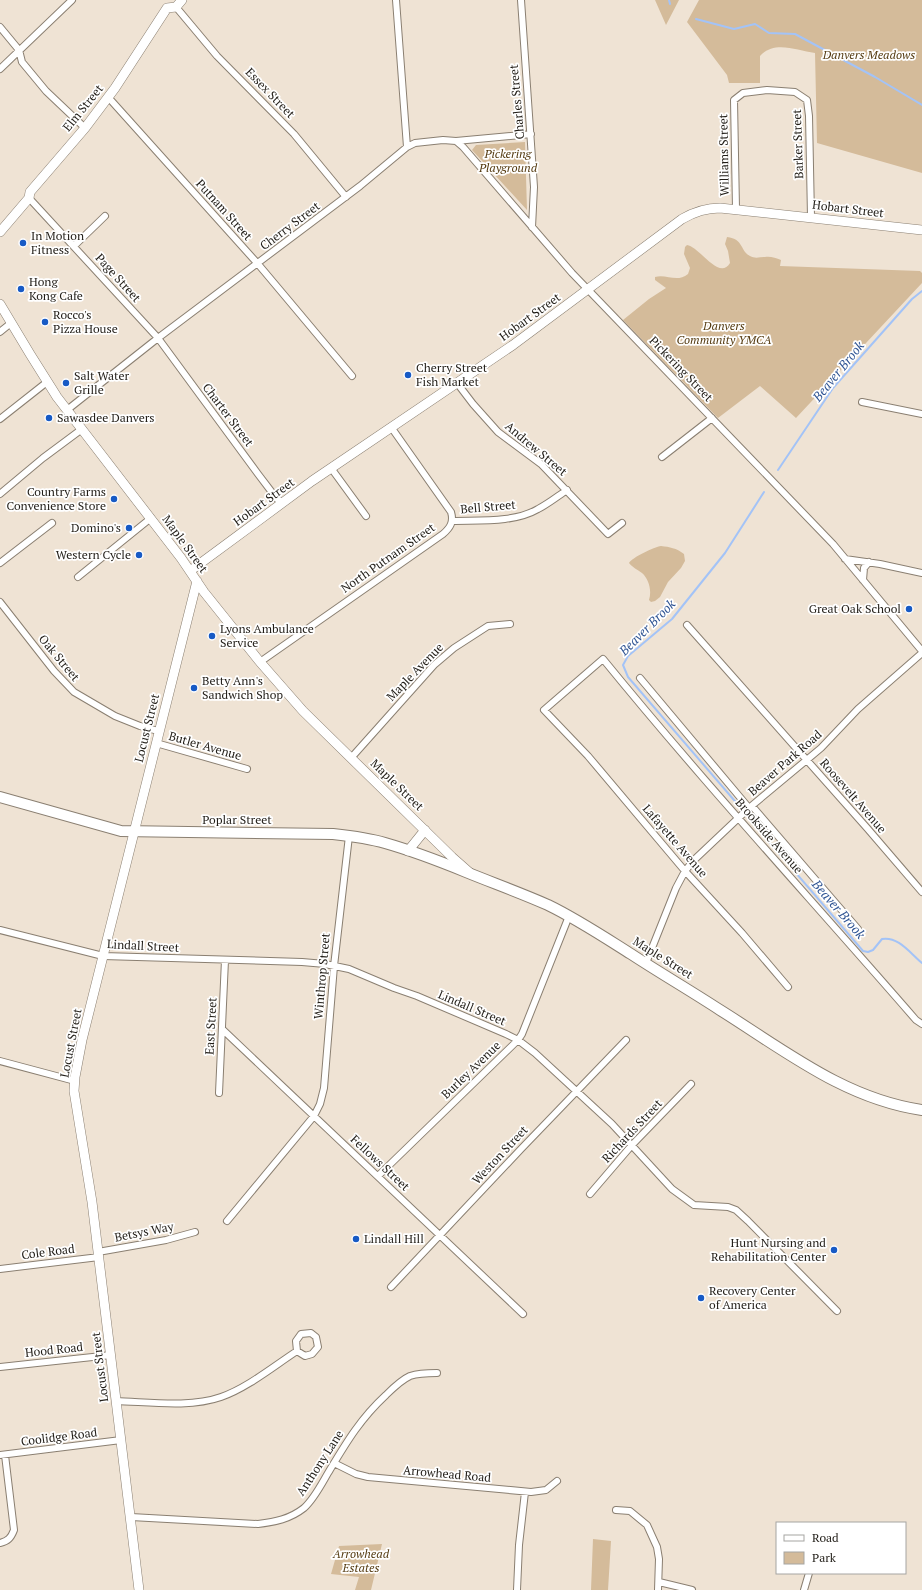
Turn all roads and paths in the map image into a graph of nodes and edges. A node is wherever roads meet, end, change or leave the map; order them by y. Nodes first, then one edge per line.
1 (72, 0) edge
2 (182, 0) edge
3 (396, 0) edge
4 (521, 0) edge
5 (171, 5) edge
6 (0, 27) edge
7 (19, 50) junction
8 (0, 69) edge
9 (108, 97) junction
10 (734, 100) joint
11 (85, 128) junction
12 (531, 134) junction
13 (456, 141) junction
14 (407, 147) junction
15 (346, 197) junction
16 (29, 198) junction
17 (736, 209) junction
18 (105, 216) dead end
19 (811, 217) junction
20 (532, 226) junction
21 (922, 230) edge
22 (0, 232) edge
23 (74, 246) junction
24 (258, 264) junction
25 (588, 290) junction
26 (0, 304) edge
27 (11, 323) junction
28 (0, 332) edge
29 (158, 338) junction
30 (352, 376) dead end
31 (47, 382) junction
32 (457, 383) junction
33 (862, 402) dead end
34 (67, 410) junction
35 (922, 414) edge
36 (712, 418) junction
37 (0, 419) edge
38 (391, 427) junction
39 (82, 429) junction
40 (662, 457) dead end
41 (331, 468) junction
42 (567, 490) junction
43 (0, 494) edge
44 (283, 502) junction
45 (366, 516) dead end
46 (151, 518) junction
47 (452, 521) junction
48 (52, 523) dead end
49 (622, 524) dead end
50 (845, 559) junction
51 (869, 562) junction
52 (0, 563) edge
53 (190, 572) junction
54 (922, 573) edge
55 (78, 577) dead end
56 (863, 580) junction
57 (197, 581) junction
58 (0, 602) edge
59 (510, 624) dead end
60 (687, 625) dead end
61 (922, 652) edge
62 (260, 662) junction
63 (640, 678) dead end
64 (544, 710) joint
65 (158, 731) junction
66 (156, 743) junction
67 (351, 758) junction
68 (807, 760) junction
69 (247, 769) dead end
70 (0, 797) edge
71 (751, 807) junction
72 (738, 818) junction
73 (425, 830) junction
74 (134, 832) junction
75 (349, 836) junction
76 (408, 850) junction
77 (685, 871) junction
78 (472, 874) junction
79 (922, 892) edge
80 (569, 916) junction
81 (858, 929) dead end
82 (0, 930) edge
83 (103, 956) junction
84 (225, 960) junction
85 (646, 963) junction
86 (334, 966) junction
87 (788, 987) dead end
88 (922, 1024) edge
89 (222, 1029) junction
90 (518, 1040) junction
91 (626, 1040) dead end
92 (0, 1061) edge
93 (75, 1081) junction
94 (691, 1084) dead end
95 (577, 1092) junction
96 (219, 1093) dead end
97 (922, 1110) edge
98 (314, 1116) junction
99 (632, 1145) junction
100 (378, 1176) junction
101 (590, 1194) dead end
102 (227, 1220) dead end
103 (195, 1232) dead end
104 (441, 1235) junction
105 (98, 1254) junction
106 (0, 1269) edge
107 (391, 1287) dead end
108 (837, 1311) dead end
109 (523, 1314) dead end
110 (297, 1350) dead end
111 (111, 1355) junction
112 (0, 1367) edge
113 (437, 1373) dead end
114 (116, 1401) junction
115 (121, 1440) junction
116 (3, 1455) edge
117 (334, 1463) junction
118 (557, 1481) dead end
119 (525, 1492) junction
120 (616, 1510) dead end
121 (131, 1517) junction
122 (0, 1543) edge
123 (808, 1574) edge
124 (659, 1582) junction
125 (139, 1590) edge
126 (517, 1590) edge
127 (658, 1590) edge
128 (692, 1590) edge
129 (804, 1590) edge

1 - 7 street
2 - 5 main road, Elm Street
3 - 14 street
4 - 12 street, Charles Street
5 - 9 main road, Elm Street
5 - 15 street, Essex Street
6 - 7 street
7 - 8 street
7 - 11 street
9 - 11 main road, Elm Street
9 - 24 street, Putnam Street
10 - 17 street, Williams Street
10 - 19 street, Barker Street
11 - 16 main road, Elm Street
12 - 13 street
12 - 20 street, Charles Street
13 - 14 street
13 - 20 street, Pickering Street
14 - 15 street, Cherry Street
15 - 24 street, Cherry Street
16 - 22 main road, Elm Street
16 - 23 street, Page Street
17 - 19 main road, Hobart Street
17 - 25 main road, Hobart Street
18 - 23 street
19 - 21 main road, Hobart Street
20 - 25 street, Pickering Street
23 - 29 street, Page Street
24 - 29 street, Cherry Street
24 - 30 street, Putnam Street
25 - 32 main road, Hobart Street
25 - 36 street, Pickering Street
26 - 27 main road, Maple Street
27 - 28 street
27 - 31 main road, Maple Street
29 - 34 street, Cherry Street
29 - 44 street, Charter Street
31 - 34 main road, Maple Street
31 - 37 street
32 - 38 main road, Hobart Street
32 - 42 street, Andrew Street
33 - 35 street
34 - 39 main road, Maple Street
36 - 40 street
36 - 50 street, Pickering Street
38 - 41 main road, Hobart Street
38 - 47 street
39 - 43 street
39 - 46 main road, Maple Street
41 - 44 main road, Hobart Street
41 - 45 street
42 - 47 street, Bell Street
42 - 49 street, Andrew Street
44 - 53 main road, Hobart Street
46 - 53 main road, Maple Street
46 - 55 street
47 - 62 street, North Putnam Street
48 - 52 street
50 - 51 street
50 - 56 street, Pickering Street
51 - 54 street
51 - 56 street
53 - 57 main road, Maple Street
56 - 61 street, Pickering Street
57 - 62 main road, Maple Street
57 - 65 main road, Locust Street
58 - 65 street, Oak Street
59 - 67 street, Maple Avenue
60 - 68 street, Roosevelt Avenue
61 - 68 street, Beaver Park Road
62 - 67 main road, Maple Street
63 - 71 street, Brookside Avenue
64 - 72 street, Brookside Avenue
64 - 77 street, Lafayette Avenue
65 - 66 main road, Locust Street
66 - 69 street, Butler Avenue
66 - 74 main road, Locust Street
67 - 73 main road, Maple Street
68 - 71 street, Beaver Park Road
68 - 79 street, Roosevelt Avenue
70 - 74 main road, Poplar Street
71 - 72 street, Beaver Park Road
71 - 81 street, Brookside Avenue
72 - 77 street, Beaver Park Road
72 - 88 street, Brookside Avenue
73 - 76 main road
73 - 78 main road, Maple Street
74 - 75 main road, Poplar Street
74 - 83 main road, Locust Street
75 - 76 main road, Poplar Street
75 - 86 street, Winthrop Street
76 - 78 main road, Poplar Street
77 - 85 street, Beaver Park Road
77 - 87 street, Lafayette Avenue
78 - 80 main road, Maple Street
80 - 85 main road, Maple Street
80 - 90 street, Burley Avenue
82 - 83 street, Lindall Street
83 - 84 street, Lindall Street
83 - 93 main road, Locust Street
84 - 86 street, Lindall Street
84 - 89 street, East Street
85 - 97 main road, Maple Street
86 - 90 street, Lindall Street
86 - 98 street, Winthrop Street
89 - 96 street, East Street
89 - 98 street, Fellows Street
90 - 95 street, Lindall Street
90 - 100 street, Burley Avenue
91 - 95 street, Weston Street
92 - 93 street
93 - 105 main road, Locust Street
94 - 99 street, Richards Street
95 - 99 street, Lindall Street
95 - 104 street, Weston Street
98 - 100 street, Fellows Street
98 - 102 street, Winthrop Street
99 - 101 street, Richards Street
99 - 108 street, Lindall Street
100 - 104 street, Fellows Street
103 - 105 street, Betsys Way
104 - 107 street, Weston Street
104 - 109 street, Fellows Street
105 - 106 street, Cole Road
105 - 111 main road, Locust Street
110 - 114 street
111 - 112 street, Hood Road
111 - 114 main road, Locust Street
113 - 117 street, Anthony Lane
114 - 115 main road, Locust Street
115 - 116 street, Coolidge Road
115 - 121 main road, Locust Street
116 - 122 street
117 - 119 street, Arrowhead Road
117 - 121 street, Anthony Lane
118 - 119 street, Arrowhead Road
119 - 126 street
120 - 124 street
121 - 125 main road, Locust Street
123 - 129 street
124 - 127 street
124 - 128 street

